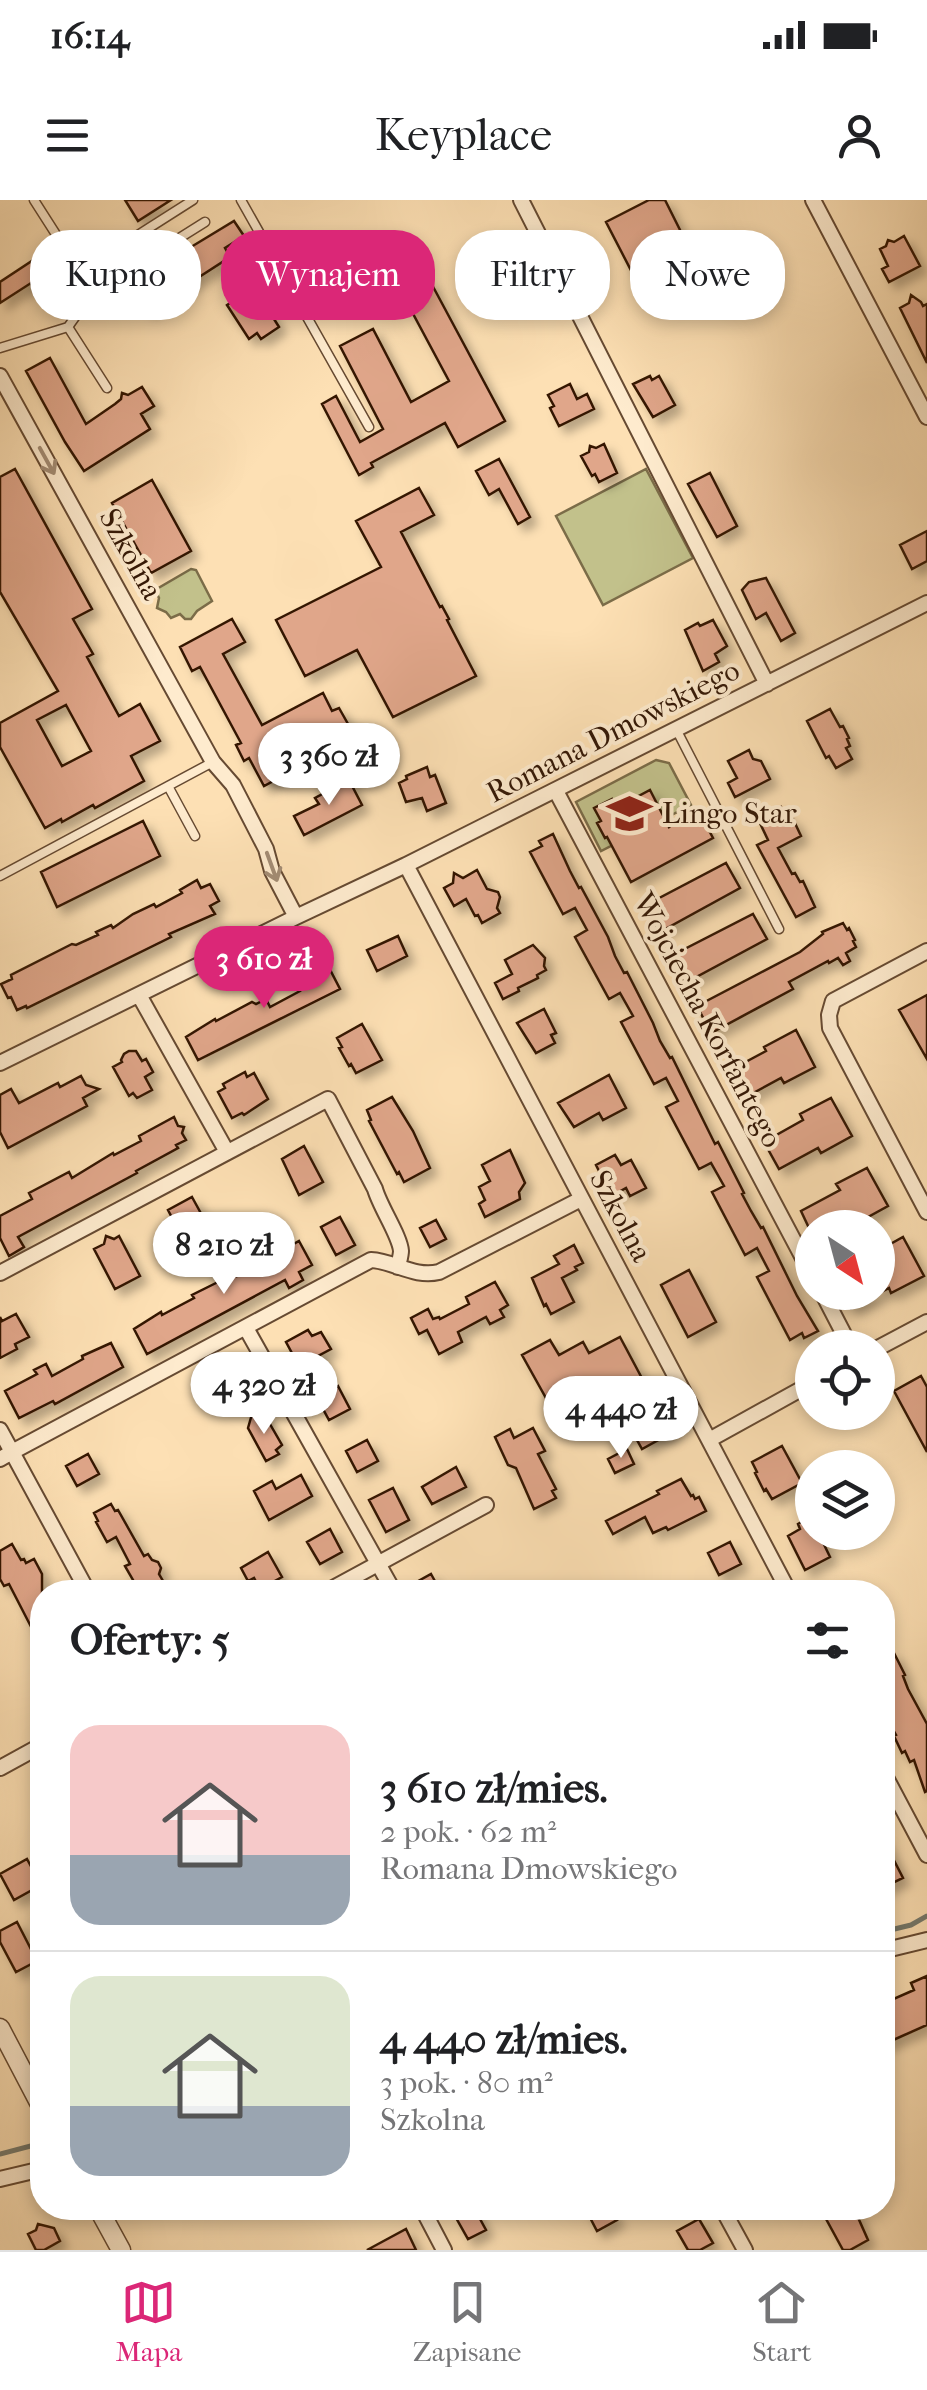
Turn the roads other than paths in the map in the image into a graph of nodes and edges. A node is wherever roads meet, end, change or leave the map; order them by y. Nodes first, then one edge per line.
1 (34, 200) edge
2 (193, 200) edge
3 (241, 200) edge
4 (520, 200) edge
5 (813, 200) edge
6 (205, 222) dead end
7 (53, 230) edge
8 (145, 230) edge
9 (192, 230) edge
10 (73, 320) edge
11 (68, 327) junction
12 (0, 348) edge
13 (0, 376) edge
14 (107, 388) dead end
15 (927, 417) edge
16 (369, 426) dead end
17 (927, 603) edge
18 (768, 684) junction
19 (676, 730) junction
20 (213, 762) junction
21 (168, 786) junction
22 (556, 790) junction
23 (195, 836) dead end
24 (406, 865) junction
25 (6, 875) edge
26 (296, 917) junction
27 (779, 929) dead end
28 (927, 950) edge
29 (140, 994) junction
30 (0, 1063) edge
31 (227, 1152) junction
32 (580, 1198) junction
33 (927, 1212) edge
34 (795, 1244) edge
35 (398, 1267) junction
36 (0, 1274) edge
37 (927, 1322) edge
38 (246, 1328) junction
39 (895, 1339) edge
40 (795, 1392) edge
41 (0, 1430) edge
42 (708, 1440) junction
43 (6, 1456) edge
44 (486, 1506) dead end
45 (379, 1564) junction
46 (81, 1580) edge
47 (349, 1580) edge
48 (388, 1580) edge
49 (783, 1580) edge
50 (30, 1752) edge
51 (0, 1768) edge
52 (895, 1795) edge
53 (927, 1855) edge
54 (927, 1940) edge
55 (895, 1948) edge
56 (0, 2028) edge
57 (30, 2085) edge
58 (30, 2171) edge
59 (0, 2179) edge
60 (105, 2220) edge
61 (428, 2220) edge
62 (729, 2220) edge
63 (121, 2250) edge
64 (444, 2250) edge
65 (745, 2250) edge

1 - 7 lane
2 - 8 lane
3 - 16 lane
4 - 18 street
5 - 15 street
6 - 9 lane
10 - 11 lane
11 - 12 lane
11 - 14 lane
13 -> 20 street, Szkolna
17 - 18 street, Romana Dmowskiego
18 - 19 street, Romana Dmowskiego
19 - 22 street, Romana Dmowskiego
19 - 27 lane
20 - 21 lane
20 -> 26 street, Szkolna
21 - 23 lane
21 - 25 lane
22 - 24 street, Romana Dmowskiego
22 - 34 street, Wojciecha Korfantego
24 - 26 street, Romana Dmowskiego
24 - 32 street, Szkolna
26 - 29 street, Romana Dmowskiego
28 - 33 street
29 - 30 street, Romana Dmowskiego
29 - 31 street
31 - 35 street
31 - 36 street
32 - 35 street
32 - 42 street, Szkolna
35 - 38 street
37 - 39 street
38 - 43 street
38 - 45 street
40 - 42 street
41 - 43 street
42 - 49 street, Szkolna
43 - 46 street
44 - 45 street
45 - 47 street
45 - 48 street
50 - 51 street
52 - 53 street
54 - 55 street
56 - 57 street
58 - 59 street
60 - 63 street
61 - 64 street
62 - 65 street

